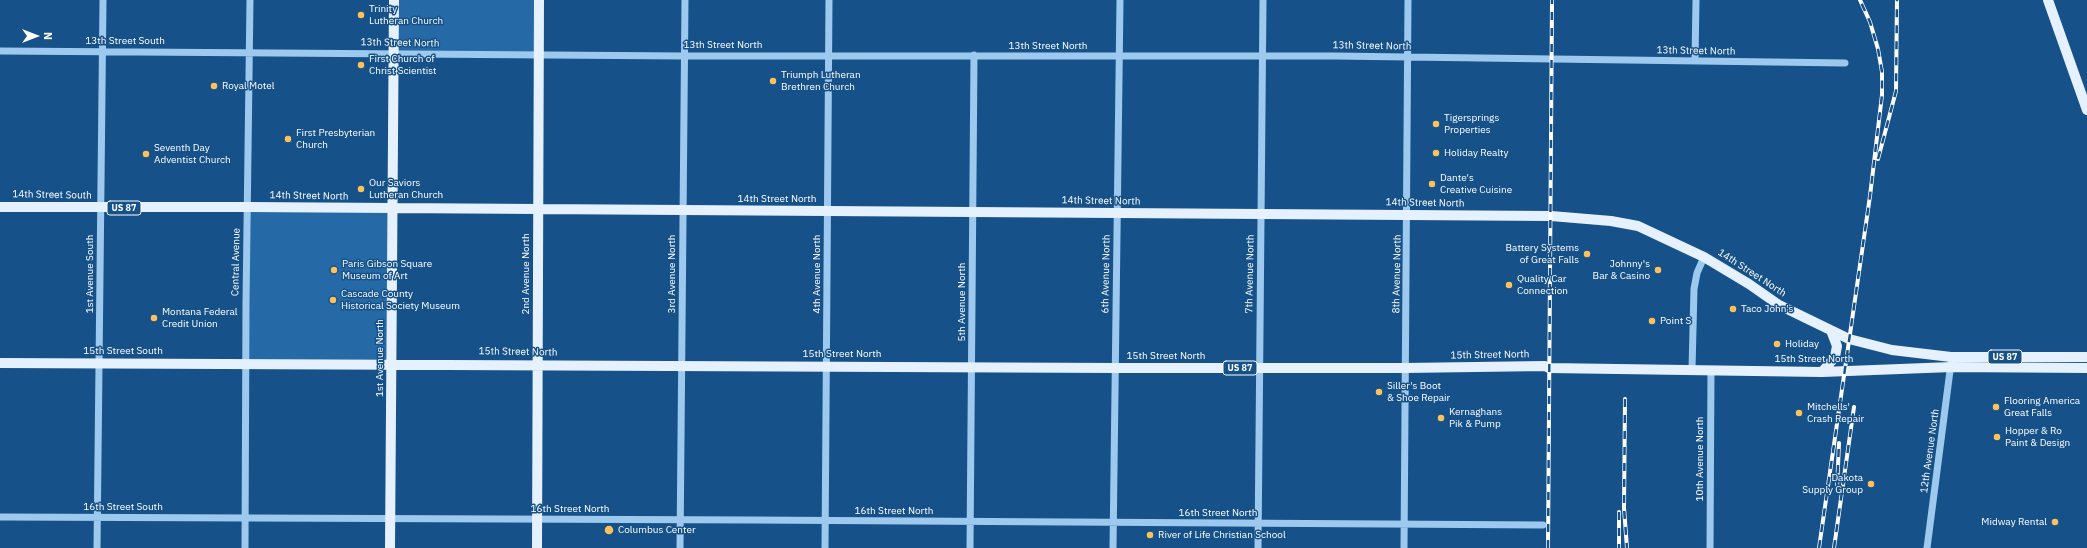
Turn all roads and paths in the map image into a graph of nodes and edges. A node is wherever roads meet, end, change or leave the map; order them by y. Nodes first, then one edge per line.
1 (103, 0) edge
2 (250, 0) edge
3 (394, 0) edge
4 (539, 0) edge
5 (684, 0) edge
6 (829, 0) edge
7 (1120, 0) edge
8 (1263, 0) edge
9 (1408, 0) edge
10 (1696, 0) edge
11 (2048, 0) edge
12 (103, 50) junction
13 (0, 51) edge
14 (250, 52) junction
15 (392, 53) junction
16 (539, 54) junction
17 (828, 54) junction
18 (684, 56) junction
19 (974, 56) junction
20 (1119, 56) junction
21 (1263, 56) junction
22 (1408, 57) junction
23 (1695, 61) junction
24 (1845, 63) dead end
25 (2087, 110) edge
26 (0, 207) edge
27 (248, 207) junction
28 (101, 208) junction
29 (392, 208) junction
30 (538, 209) junction
31 (682, 211) junction
32 (827, 211) junction
33 (973, 211) junction
34 (1117, 213) junction
35 (1261, 213) junction
36 (1407, 214) junction
37 (1704, 257) junction
38 (1832, 333) junction
39 (1922, 355) joint
40 (2087, 357) edge
41 (1951, 362) junction
42 (0, 363) edge
43 (100, 363) junction
44 (245, 363) junction
45 (392, 363) junction
46 (538, 364) junction
47 (682, 366) junction
48 (827, 366) junction
49 (971, 367) junction
50 (1115, 368) junction
51 (1259, 368) junction
52 (1405, 368) junction
53 (2087, 368) edge
54 (1692, 370) junction
55 (1711, 370) junction
56 (1822, 372) junction
57 (0, 517) edge
58 (97, 517) junction
59 (246, 518) junction
60 (390, 518) junction
61 (537, 519) junction
62 (681, 520) junction
63 (826, 520) junction
64 (971, 521) junction
65 (1113, 522) junction
66 (1258, 523) junction
67 (1404, 524) junction
68 (1543, 525) dead end
69 (97, 548) edge
70 (245, 548) edge
71 (390, 548) edge
72 (537, 548) edge
73 (680, 548) edge
74 (826, 548) edge
75 (970, 548) edge
76 (1113, 548) edge
77 (1258, 548) edge
78 (1404, 548) edge
79 (1710, 548) edge
80 (1926, 548) edge

1 - 12 street, 1st Avenue South
2 - 14 street, Central Avenue
3 - 15 main road, 1st Avenue North
4 - 16 main road, 2nd Avenue North
5 - 18 street, 3rd Avenue North
6 - 17 street, 4th Avenue North
7 - 20 street, 6th Avenue North
8 - 21 street, 7th Avenue North
9 - 22 street, 8th Avenue North
10 - 23 street
11 - 25 main road
12 - 13 street, 13th Street South
12 - 14 street, 13th Street South
12 - 28 street, 1st Avenue South
14 - 15 street, 13th Street North
14 - 27 street, Central Avenue
15 - 16 street, 13th Street North
15 - 29 main road, 1st Avenue North
16 - 18 street, 13th Street North
16 - 30 main road, 2nd Avenue North
17 - 18 street, 13th Street North
17 - 19 street, 13th Street North
17 - 32 street, 4th Avenue North
18 - 31 street, 3rd Avenue North
19 - 20 street, 13th Street North
19 - 33 street, 5th Avenue North
20 - 21 street, 13th Street North
20 - 34 street, 6th Avenue North
21 - 22 street, 13th Street North
21 - 35 street, 7th Avenue North
22 - 23 street, 13th Street North
22 - 36 street, 8th Avenue North
23 - 24 street, 13th Street North
26 - 28 main road, 14th Street South / US 87
27 - 28 main road, 14th Street South / US 87
27 - 29 main road, 14th Street North / US 87
27 - 44 street, Central Avenue
28 - 43 street, 1st Avenue South
29 - 30 main road, 14th Street North / US 87
29 - 45 main road, 1st Avenue North
30 - 31 main road, 14th Street North / US 87
30 - 46 main road, 2nd Avenue North
31 - 32 main road, 14th Street North / US 87
31 - 47 street, 3rd Avenue North
32 - 33 main road, 14th Street North / US 87
32 - 48 street, 4th Avenue North
33 - 34 main road, 14th Street North / US 87
33 - 49 street, 5th Avenue North
34 - 35 main road, 14th Street North / US 87
34 - 50 street, 6th Avenue North
35 - 36 main road, 14th Street North / US 87
35 - 51 street, 7th Avenue North
36 - 37 main road, 14th Street North / US 87
36 - 52 street, 8th Avenue North
37 - 38 main road, 14th Street North / US 87
37 - 54 street
38 - 39 main road, 14th Street North / US 87
38 - 56 main road
39 - 41 main road, 15th Street North / US 87
40 - 41 main road, 15th Street North / US 87
41 - 53 main road, 15th Street North / US 87
41 - 56 main road, 15th Street North / US 87
41 - 80 street, 12th Avenue North
42 - 43 main road, 15th Street South / US 87
43 - 44 main road, 15th Street South / US 87
43 - 58 street, 1st Avenue South
44 - 45 main road, 15th Street North / US 87
44 - 59 street, Central Avenue
45 - 46 main road, 15th Street North / US 87
45 - 60 main road, 1st Avenue North
46 - 47 main road, 15th Street North / US 87
46 - 61 main road, 2nd Avenue North
47 - 48 main road, 15th Street North / US 87
47 - 62 street, 3rd Avenue North
48 - 49 main road, 15th Street North / US 87
48 - 63 street, 4th Avenue North
49 - 50 main road, 15th Street North / US 87
49 - 64 street, 5th Avenue North
50 - 51 main road, 15th Street North / US 87
50 - 65 street, 6th Avenue North
51 - 52 main road, 15th Street North / US 87
51 - 66 street, 7th Avenue North
52 - 54 main road, 15th Street North / US 87
52 - 67 street, 8th Avenue North
54 - 55 main road, 15th Street North / US 87
55 - 56 main road, 15th Street North / US 87
55 - 79 street, 10th Avenue North
57 - 58 street, 16th Street South
58 - 59 street, 16th Street South
58 - 69 street, 1st Avenue South
59 - 60 street, 16th Street North
59 - 70 street, Central Avenue
60 - 61 street, 16th Street North
60 - 71 main road, 1st Avenue North
61 - 62 street, 16th Street North
61 - 72 main road, 2nd Avenue North
62 - 63 street, 16th Street North
62 - 73 street, 3rd Avenue North
63 - 64 street, 16th Street North
63 - 74 street, 4th Avenue North
64 - 65 street, 16th Street North
64 - 75 street, 5th Avenue North
65 - 66 street, 16th Street North
65 - 76 street, 6th Avenue North
66 - 67 street, 16th Street North
66 - 77 street, 7th Avenue North
67 - 68 street, 16th Street North
67 - 78 street, 8th Avenue North

